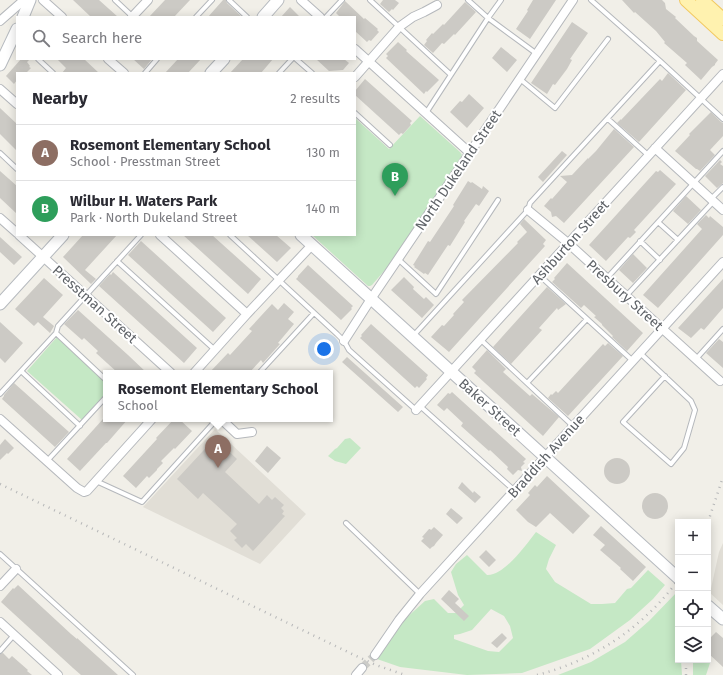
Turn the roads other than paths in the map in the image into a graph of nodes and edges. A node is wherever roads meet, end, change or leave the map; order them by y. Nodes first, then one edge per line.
1 (24, 0) edge
2 (30, 0) edge
3 (43, 0) edge
4 (115, 0) edge
5 (148, 0) edge
6 (212, 0) edge
7 (228, 0) edge
8 (278, 0) edge
9 (301, 0) edge
10 (342, 0) edge
11 (370, 0) edge
12 (468, 0) edge
13 (501, 0) edge
14 (573, 0) edge
15 (591, 0) edge
16 (686, 0) edge
17 (702, 0) edge
18 (436, 5) dead end
19 (23, 16) edge
20 (61, 16) edge
21 (132, 16) edge
22 (134, 16) edge
23 (197, 16) edge
24 (246, 16) edge
25 (264, 16) edge
26 (319, 16) edge
27 (327, 16) edge
28 (488, 18) junction
29 (723, 19) edge
30 (0, 21) edge
31 (399, 27) junction
32 (723, 34) edge
33 (16, 36) edge
34 (608, 40) dead end
35 (356, 50) edge
36 (537, 54) junction
37 (39, 60) edge
38 (109, 60) edge
39 (157, 60) edge
40 (223, 60) edge
41 (291, 60) edge
42 (297, 60) edge
43 (660, 61) junction
44 (369, 62) junction
45 (0, 65) edge
46 (52, 72) edge
47 (123, 72) edge
48 (146, 72) edge
49 (212, 72) edge
50 (280, 72) edge
51 (311, 72) edge
52 (450, 74) junction
53 (723, 74) edge
54 (356, 76) edge
55 (520, 79) junction
56 (0, 89) edge
57 (701, 98) junction
58 (16, 103) edge
59 (426, 113) junction
60 (356, 114) edge
61 (608, 119) junction
62 (723, 119) edge
63 (390, 145) dead end
64 (655, 148) junction
65 (723, 151) edge
66 (0, 153) edge
67 (470, 153) junction
68 (648, 155) junction
69 (16, 168) edge
70 (694, 183) junction
71 (723, 187) edge
72 (498, 200) dead end
73 (713, 200) junction
74 (528, 210) junction
75 (723, 210) edge
76 (0, 218) edge
77 (658, 222) junction
78 (16, 232) edge
79 (20, 236) edge
80 (62, 236) edge
81 (140, 236) edge
82 (161, 236) edge
83 (231, 236) edge
84 (302, 236) edge
85 (678, 240) junction
86 (640, 242) junction
87 (568, 243) junction
88 (312, 245) junction
89 (43, 257) junction
90 (398, 259) junction
91 (660, 260) junction
92 (117, 261) junction
93 (723, 262) edge
94 (539, 276) junction
95 (607, 278) junction
96 (279, 280) junction
97 (86, 296) junction
98 (626, 296) junction
99 (371, 299) junction
100 (0, 304) edge
101 (314, 313) junction
102 (247, 314) junction
103 (587, 319) junction
104 (662, 329) junction
105 (723, 329) edge
106 (56, 333) junction
107 (412, 336) junction
108 (480, 340) junction
109 (344, 341) junction
110 (215, 350) junction
111 (640, 354) junction
112 (696, 359) junction
113 (633, 362) junction
114 (167, 370) edge
115 (197, 370) edge
116 (262, 370) edge
117 (21, 371) junction
118 (451, 372) junction
119 (665, 376) junction
120 (103, 377) edge
121 (720, 381) dead end
122 (527, 383) junction
123 (0, 394) edge
124 (103, 400) edge
125 (418, 408) junction
126 (0, 419) edge
127 (149, 422) edge
128 (214, 422) edge
129 (224, 422) edge
130 (80, 426) junction
131 (574, 426) junction
132 (252, 432) dead end
133 (546, 458) junction
134 (47, 461) junction
135 (96, 481) junction
136 (515, 491) junction
137 (346, 524) dead end
138 (0, 554) edge
139 (16, 569) junction
140 (675, 575) edge
141 (0, 586) edge
142 (420, 594) junction
143 (711, 609) edge
144 (723, 620) edge
145 (0, 622) edge
146 (14, 635) junction
147 (0, 651) edge
148 (375, 655) tunnel mouth
149 (362, 668) tunnel mouth
150 (58, 675) edge
151 (133, 675) edge
152 (356, 675) edge

1 - 30 street
2 - 19 street
3 - 20 street
4 - 21 lane
5 - 22 street
6 - 23 lane
7 - 24 lane
8 - 25 street
9 - 26 street
10 - 27 lane
11 - 31 lane
12 - 28 lane
13 - 28 lane
14 - 36 street, North Dukeland Street
15 - 43 lane
16 - 32 main road
17 - 29 main road
18 - 31 street
28 - 36 lane
28 - 52 lane
31 - 44 street
31 - 52 lane
33 - 45 street
34 - 55 lane
35 - 44 street
36 - 55 street, North Dukeland Street
37 - 46 lane
38 - 47 street
39 - 48 lane
40 - 49 street
41 - 50 lane
42 - 51 lane
43 - 57 lane
43 - 61 lane
44 - 54 street
44 - 59 street
52 - 59 lane
53 - 57 street, Ashburton Street
55 - 67 street, North Dukeland Street
56 - 58 street
57 - 62 lane
57 - 64 street, Ashburton Street
59 - 67 street
60 - 63 lane
61 - 68 lane
61 - 74 lane
64 - 68 street, Ashburton Street
64 - 70 street
65 - 70 lane
66 - 69 lane
67 - 90 street, North Dukeland Street
68 - 87 street, Ashburton Street
70 - 73 street
70 - 77 lane
71 - 73 lane
72 - 90 lane
73 - 75 street
73 - 85 lane
74 - 87 street, Presbury Street
74 - 107 lane
76 - 78 street, Presstman Street
77 - 85 lane
77 - 86 lane
79 - 89 street, Presstman Street
80 - 89 street
81 - 92 lane
82 - 102 street
83 - 96 lane
84 - 88 street, Baker Street
85 - 91 lane
86 - 91 lane
86 - 95 lane
87 - 94 street, Ashburton Street
87 - 95 street, Presbury Street
88 - 96 street
88 - 99 street, Baker Street
89 - 97 street, Presstman Street
89 - 100 street
90 - 99 street, North Dukeland Street
91 - 98 lane
92 - 97 lane
92 - 110 lane
93 - 104 street, Braddish Avenue
94 - 103 lane
94 - 108 street, Ashburton Street
95 - 98 street, Presbury Street
96 - 101 lane
96 - 102 street
97 - 106 lane
97 - 114 street, Presstman Street
98 - 104 street, Presbury Street
99 - 107 street, Baker Street
99 - 109 street, North Dukeland Street
101 - 109 lane
101 - 116 lane
102 - 110 street
103 - 113 lane
103 - 122 lane
104 - 111 street, Braddish Avenue
104 - 112 street, Presbury Street
105 - 112 lane
106 - 117 lane
106 - 120 lane
107 - 118 street, Baker Street
108 - 118 street, Ashburton Street
108 - 122 lane
109 - 125 lane
110 - 115 street
111 - 113 street, Braddish Avenue
111 - 119 lane
112 - 121 street, Presbury Street
113 - 131 street, Braddish Avenue
117 - 123 lane
117 - 130 lane
118 - 125 street, Ashburton Street
118 - 133 street, Baker Street
119 - 119 lane
122 - 131 lane
124 - 130 lane
125 - 136 lane
126 - 134 street
127 - 135 street
128 - 135 lane
129 - 132 street
130 - 134 lane
131 - 133 street, Braddish Avenue
133 - 136 street, Braddish Avenue
133 - 140 street, Baker Street
134 - 135 street
136 - 142 street, Braddish Avenue
137 - 142 lane
138 - 139 lane
139 - 141 street
139 - 151 lane
142 - 148 street, Braddish Avenue
143 - 144 street
145 - 146 street
146 - 147 lane
146 - 150 street
149 - 152 street

